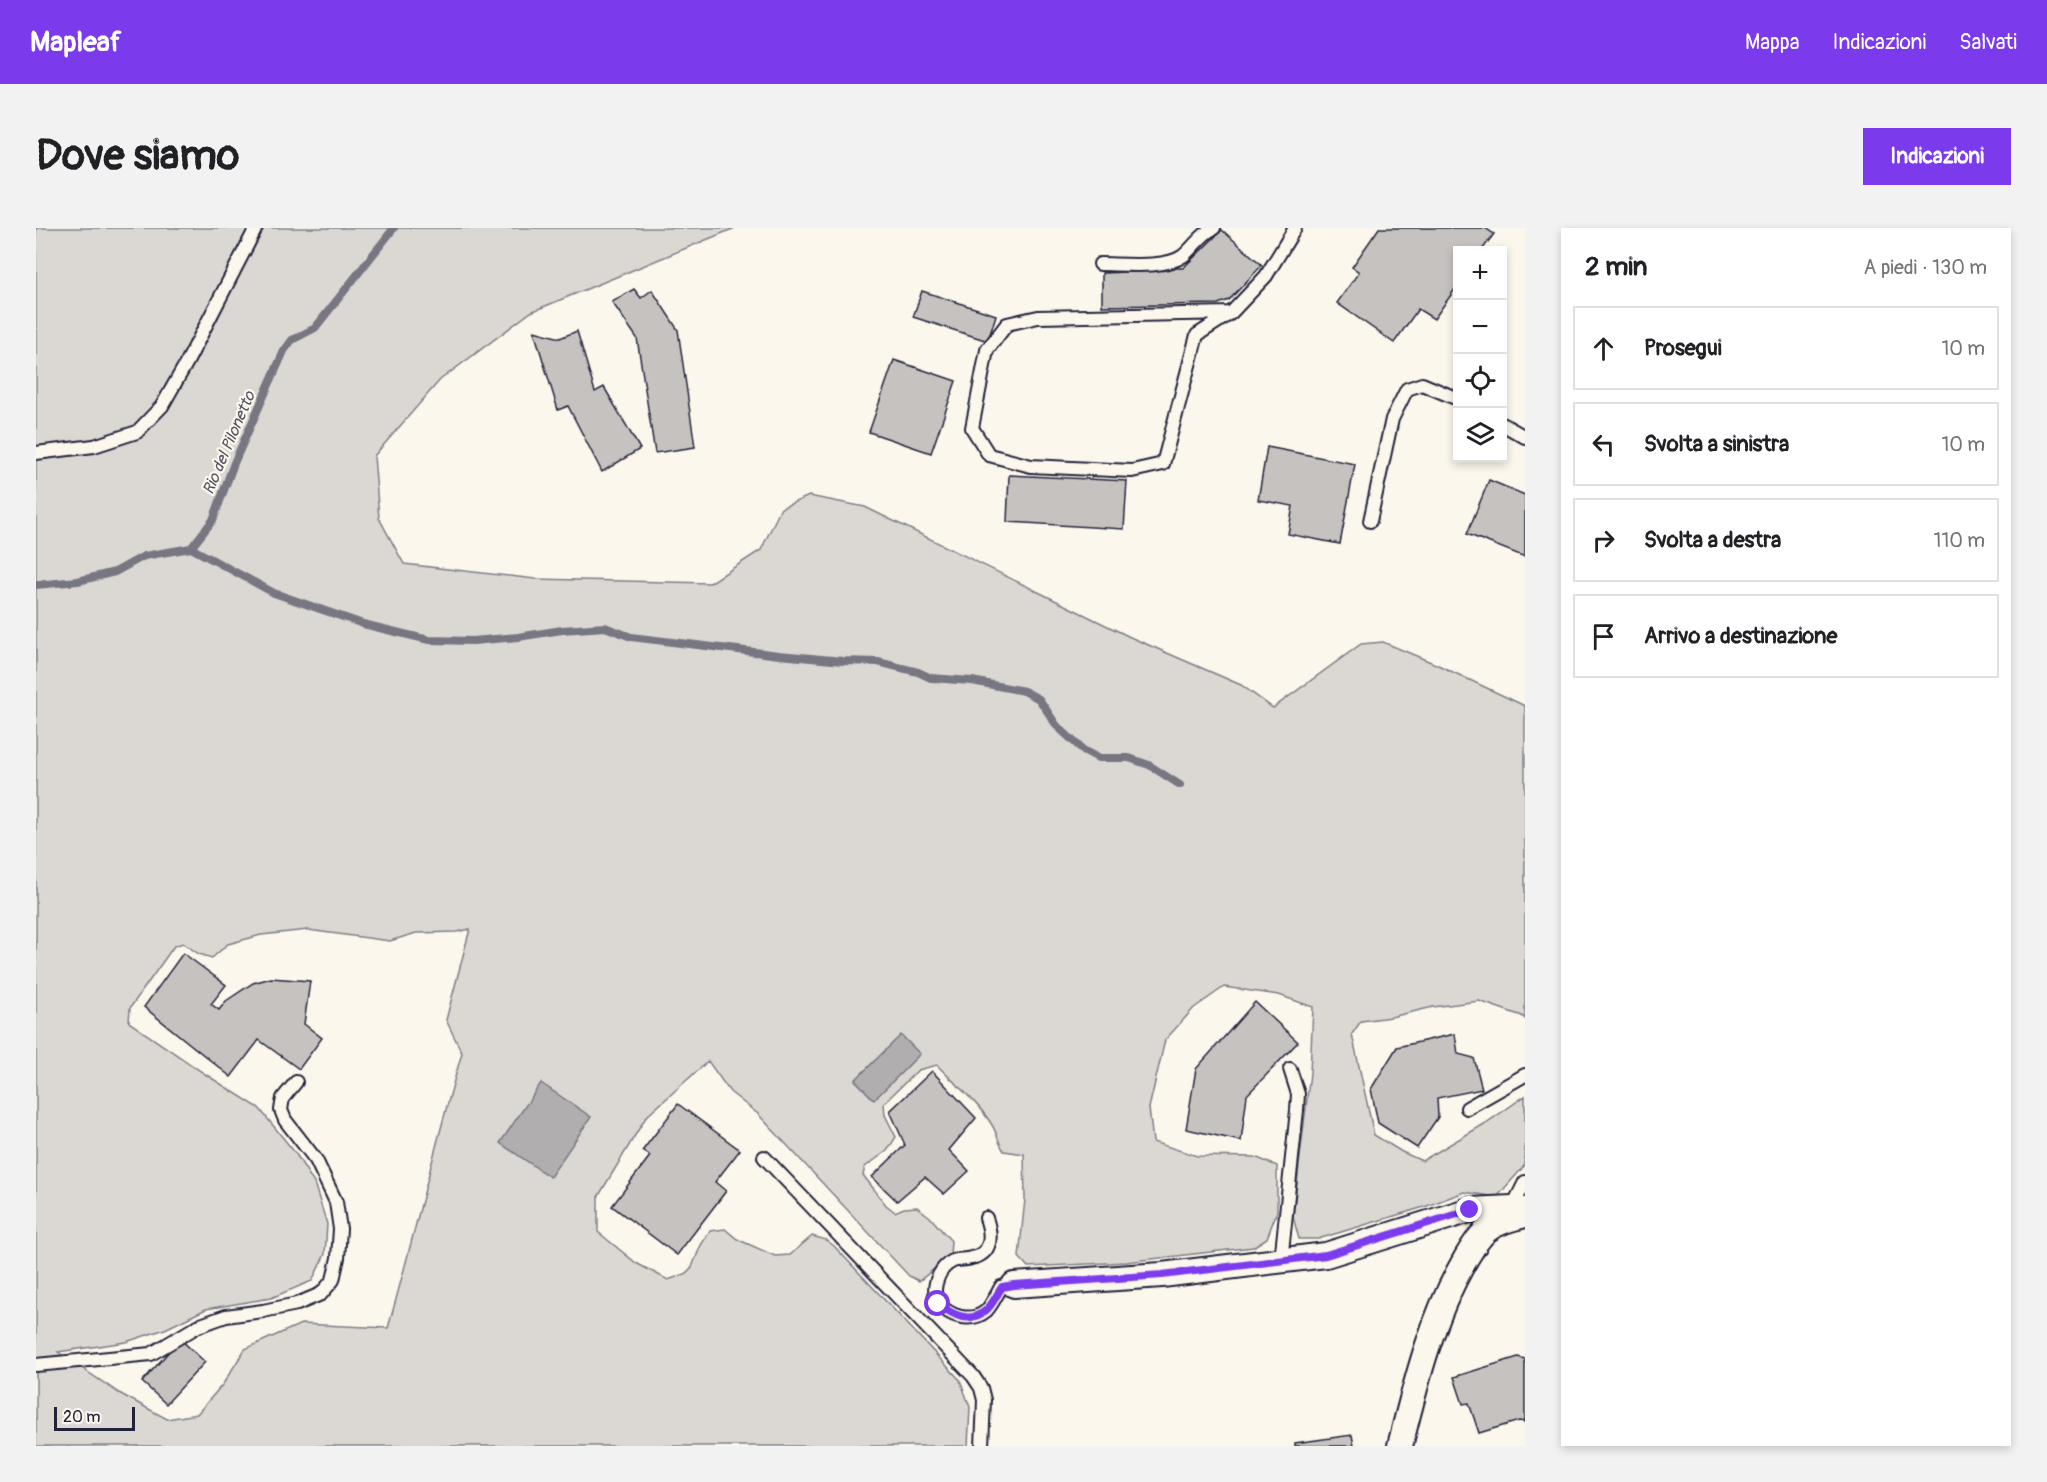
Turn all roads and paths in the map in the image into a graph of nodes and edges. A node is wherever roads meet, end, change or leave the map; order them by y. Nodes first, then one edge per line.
1 (256, 228) edge
2 (1214, 228) edge
3 (1296, 228) edge
4 (1100, 264) dead end
5 (1231, 313) junction
6 (1453, 397) edge
7 (1507, 426) edge
8 (1525, 436) edge
9 (36, 453) edge
10 (1370, 521) dead end
11 (1290, 1070) dead end
12 (1525, 1075) edge
13 (296, 1082) dead end
14 (1467, 1108) dead end
15 (764, 1157) dead end
16 (1525, 1182) edge
17 (1521, 1211) edge
18 (986, 1218) dead end
19 (1281, 1261) junction
20 (1014, 1285) joint
21 (36, 1365) edge
22 (982, 1446) edge
23 (1400, 1446) edge

1 - 9 lane
2 - 4 lane
3 - 5 lane
5 - 5 lane
6 - 10 lane
7 - 8 lane
11 - 19 lane
12 - 14 lane
13 - 21 lane
15 - 22 lane
16 - 17 lane
17 - 19 street
17 - 23 street
18 - 20 lane
19 - 20 street

